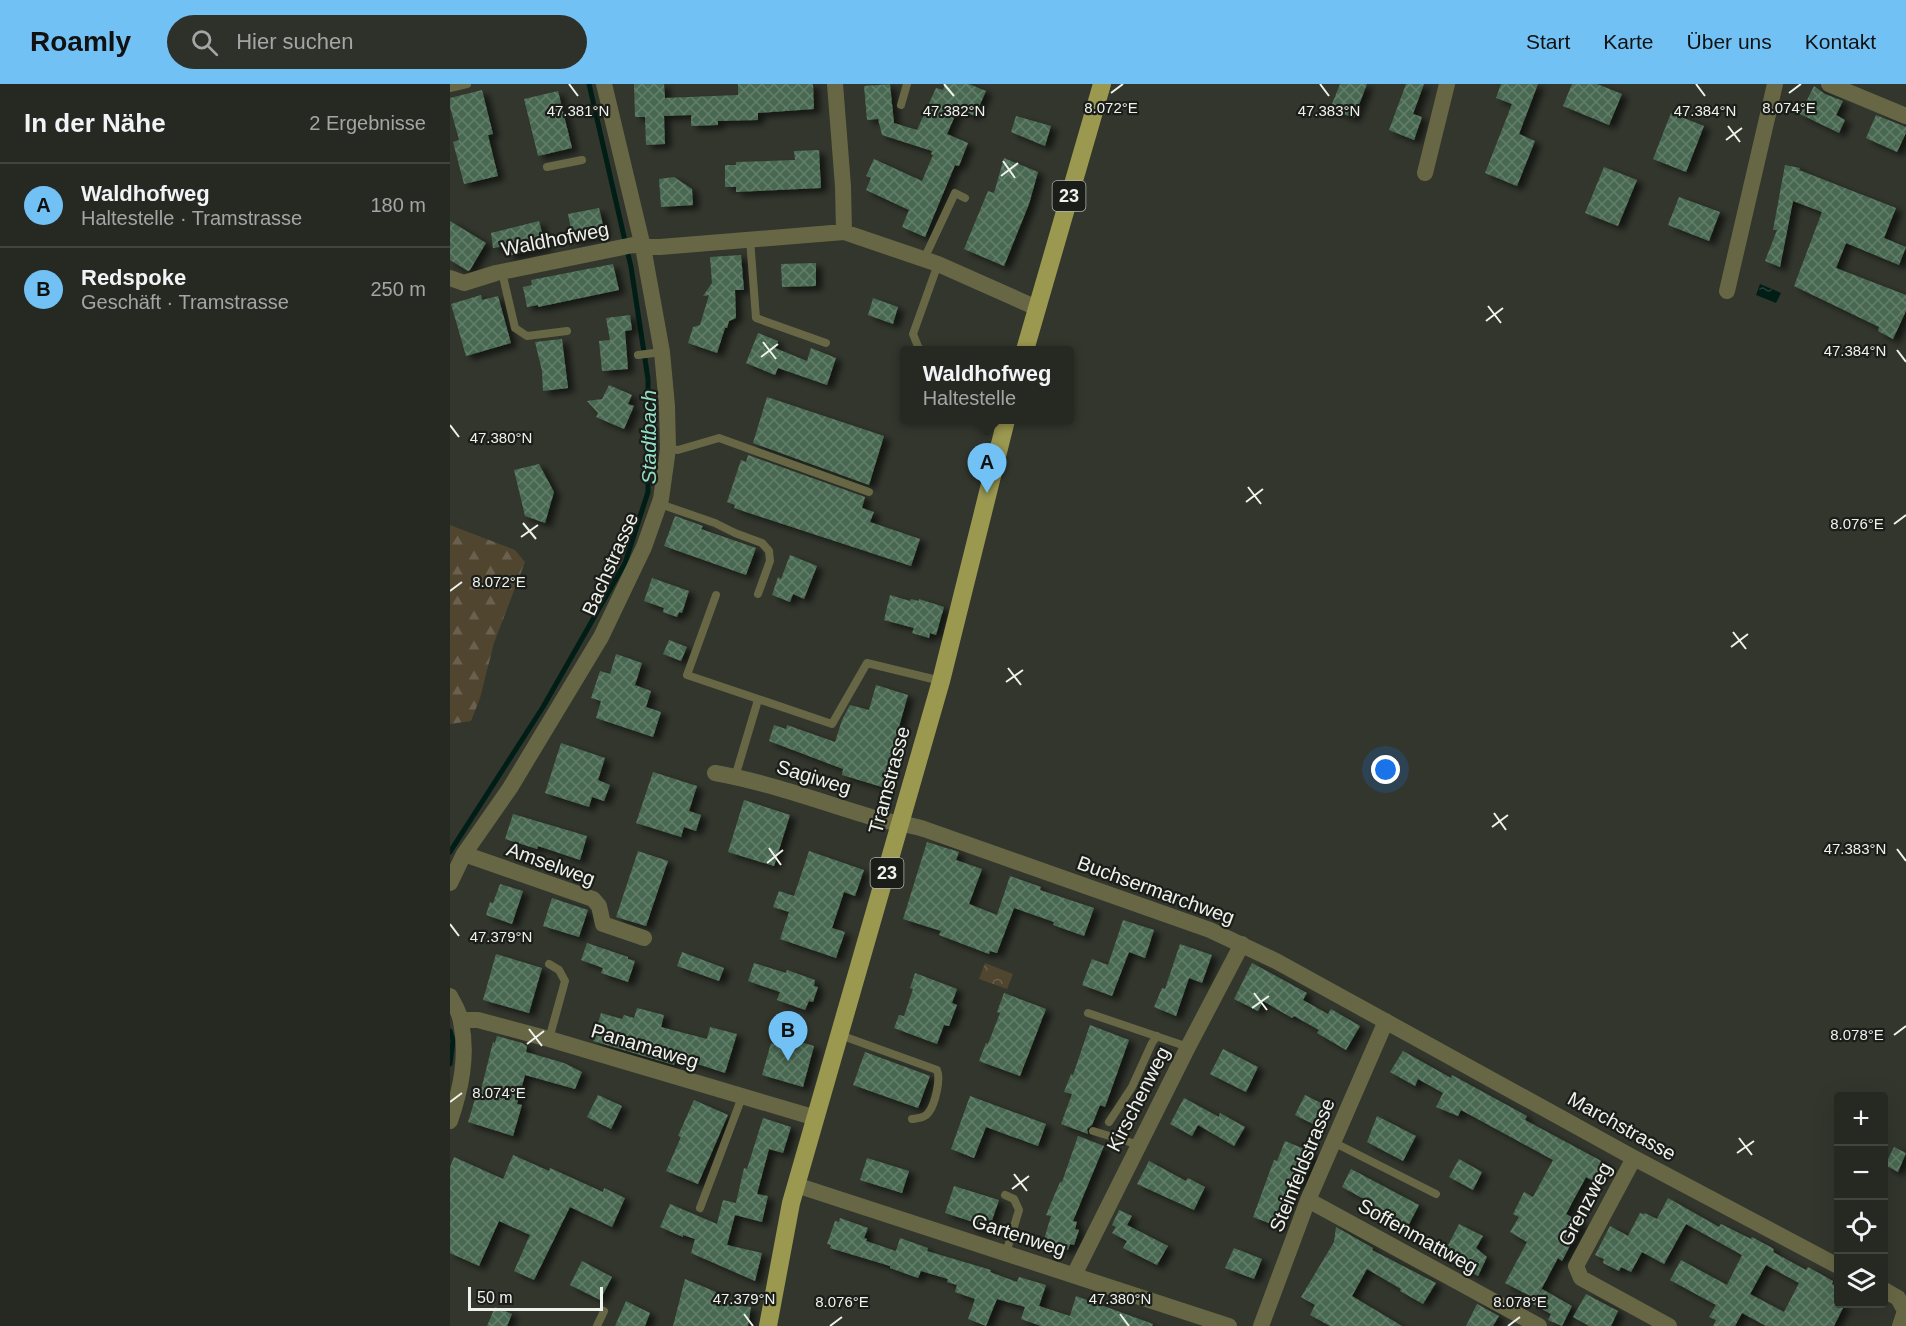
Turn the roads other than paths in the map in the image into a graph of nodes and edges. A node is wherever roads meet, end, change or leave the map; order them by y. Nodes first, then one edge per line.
1 (466, 84) edge
2 (604, 84) edge
3 (835, 84) edge
4 (907, 84) edge
5 (1102, 84) edge
6 (1447, 84) edge
7 (1775, 84) edge
8 (1829, 84) edge
9 (450, 88) edge
10 (901, 105) dead end
11 (1906, 116) edge
12 (582, 160) dead end
13 (547, 167) dead end
14 (1425, 173) dead end
15 (965, 198) dead end
16 (844, 232) junction
17 (750, 239) junction
18 (633, 246) junction
19 (931, 262) junction
20 (502, 272) junction
21 (457, 281) edge
22 (1727, 291) dead end
23 (1036, 308) junction
24 (567, 331) dead end
25 (825, 343) dead end
26 (918, 346) edge
27 (1026, 346) edge
28 (662, 352) junction
29 (638, 355) dead end
30 (1005, 424) edge
31 (668, 450) junction
32 (869, 492) dead end
33 (660, 504) junction
34 (758, 594) dead end
35 (716, 595) dead end
36 (940, 681) junction
37 (758, 700) junction
38 (716, 773) dead end
39 (735, 777) junction
40 (901, 822) junction
41 (464, 854) junction
42 (451, 876) edge
43 (644, 938) dead end
44 (1242, 944) junction
45 (549, 964) dead end
46 (450, 996) edge
47 (1088, 1013) dead end
48 (461, 1020) junction
49 (1386, 1022) junction
50 (840, 1035) junction
51 (1157, 1036) junction
52 (549, 1039) junction
53 (1188, 1047) junction
54 (742, 1097) junction
55 (816, 1118) junction
56 (912, 1119) dead end
57 (450, 1120) edge
58 (1109, 1122) dead end
59 (1093, 1131) dead end
60 (1333, 1142) junction
61 (1139, 1145) junction
62 (1634, 1158) junction
63 (796, 1185) junction
64 (1436, 1194) dead end
65 (1005, 1195) dead end
66 (1308, 1200) junction
67 (700, 1208) dead end
68 (1006, 1253) junction
69 (1834, 1263) edge
70 (1074, 1275) junction
71 (1888, 1292) edge
72 (604, 1311) dead end
73 (597, 1326) edge
74 (768, 1326) edge
75 (1229, 1326) edge
76 (1262, 1326) edge
77 (1539, 1326) edge
78 (1669, 1326) edge
79 (1900, 1326) edge

1 - 9 lane
2 - 18 street, Bachstrasse
3 - 16 street
4 - 10 lane
5 - 23 main road, 23
6 - 14 street
7 - 22 street
8 - 11 street
12 - 13 lane
15 - 19 lane
16 - 17 street, Waldhofweg
16 - 19 street, Waldhofweg
17 - 18 street, Waldhofweg
17 - 25 lane
18 - 20 street, Waldhofweg
18 - 28 street, Bachstrasse
19 - 23 street, Waldhofweg
19 - 26 lane
20 - 21 street, Waldhofweg
20 - 24 lane
23 - 27 main road, 23
28 - 29 lane
28 - 31 street, Bachstrasse
30 - 36 main road, Tramstrasse / 23
31 - 32 lane
31 - 33 street, Bachstrasse
33 - 34 lane
33 - 41 street, Bachstrasse
35 - 37 lane
36 - 37 lane
36 - 40 main road, Tramstrasse / 23
37 - 39 lane
38 - 39 street, Sagiweg
39 - 40 street, Sagiweg
40 - 44 street, Buchsermarchweg
40 - 50 main road, Tramstrasse / 23
41 - 42 street, Bachstrasse
41 - 43 street, Amselweg
44 - 49 street, Buchsermarchweg
44 - 53 street, Kirschenweg
45 - 52 lane
46 - 48 street
47 - 51 lane
48 - 52 street, Panamaweg
48 - 57 street
49 - 60 street, Steinfeldstrasse
49 - 62 street, Marchstrasse
50 - 55 main road, Tramstrasse / 23
50 - 56 lane
51 - 53 lane
51 - 58 lane
52 - 54 street, Panamaweg
53 - 61 street, Kirschenweg
54 - 55 street, Panamaweg
54 - 67 lane
55 - 63 main road, Tramstrasse / 23
59 - 61 lane
60 - 64 lane
60 - 66 street, Steinfeldstrasse
61 - 70 street, Kirschenweg
62 - 69 street, Marchstrasse
62 - 78 street, Grenzweg
63 - 68 street, Gartenweg
63 - 74 main road, Tramstrasse / 23
65 - 68 lane
66 - 76 street, Steinfeldstrasse
66 - 77 street, Soffenmattweg
68 - 70 street, Gartenweg
70 - 75 street, Gartenweg
71 - 79 street
72 - 73 lane

